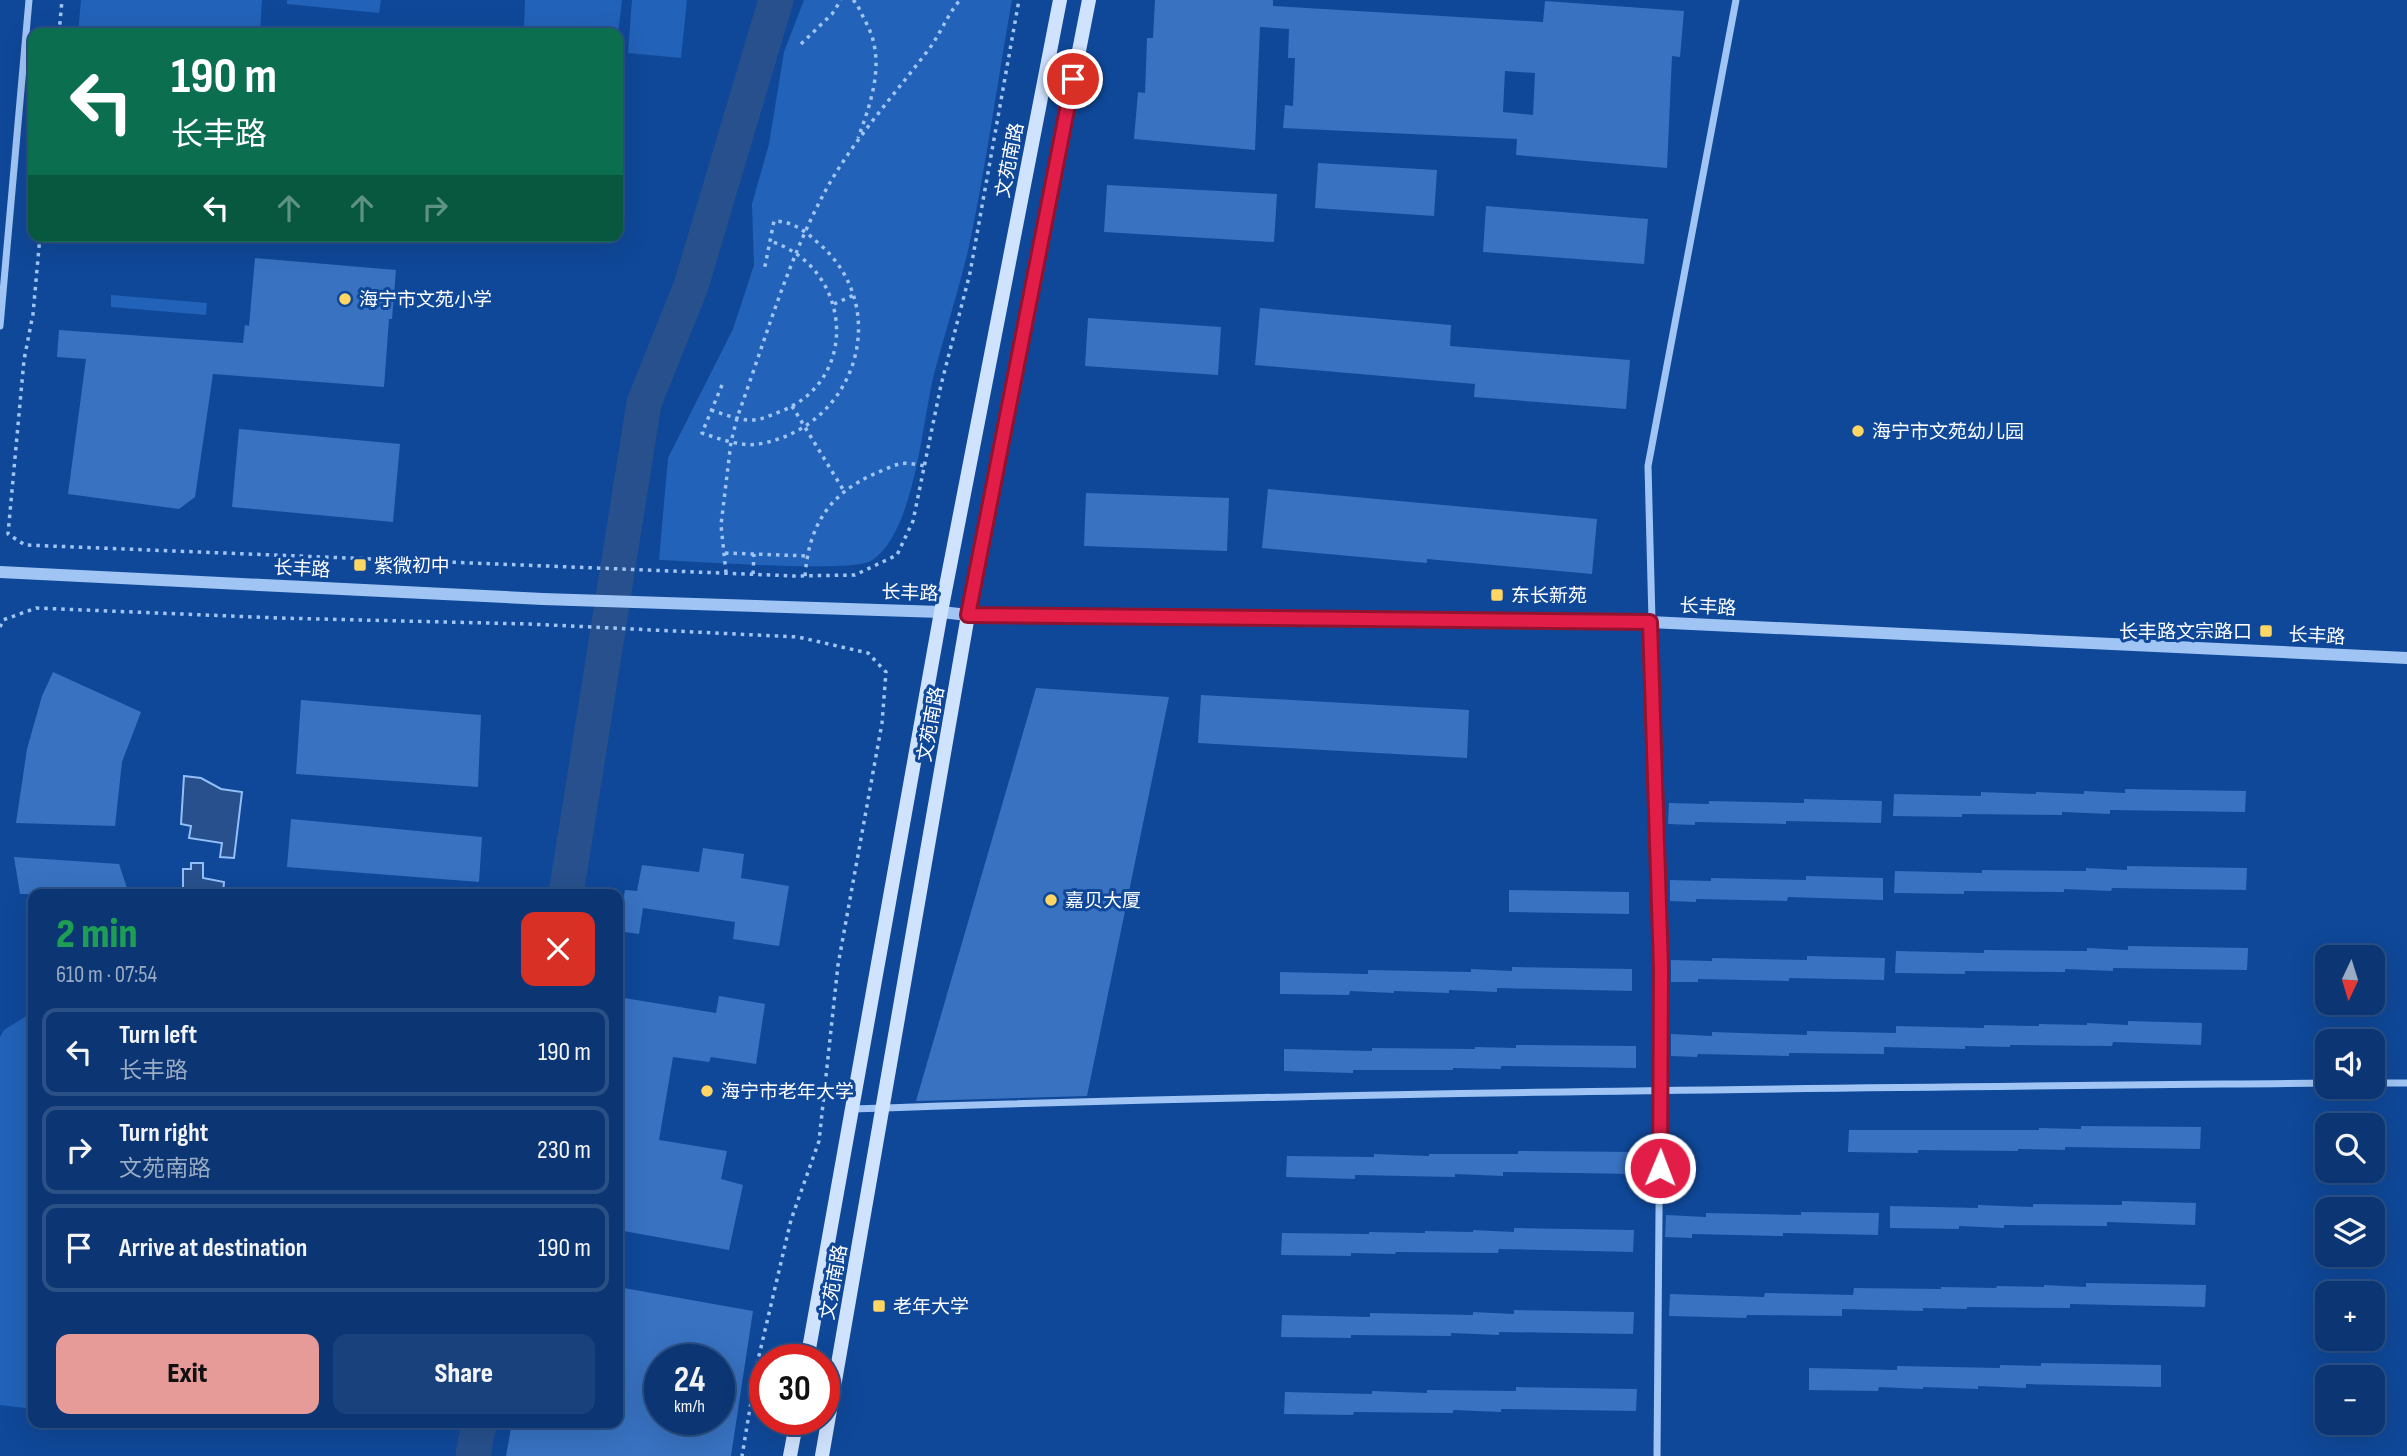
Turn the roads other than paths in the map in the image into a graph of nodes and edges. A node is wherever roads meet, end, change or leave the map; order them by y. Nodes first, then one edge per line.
1 (29, 0) edge
2 (1060, 0) edge
3 (1089, 0) edge
4 (1735, 0) edge
5 (0, 326) edge
6 (0, 572) edge
7 (941, 612) junction
8 (968, 615) junction
9 (1650, 622) junction
10 (2407, 658) edge
11 (2315, 1083) edge
12 (2385, 1083) edge
13 (2407, 1083) edge
14 (1661, 1090) junction
15 (883, 1108) junction
16 (852, 1109) junction
17 (810, 1344) edge
18 (794, 1435) edge
19 (790, 1456) edge
20 (822, 1456) edge
21 (1657, 1456) edge

1 - 5 street
2 - 7 main road, 文苑南路
3 - 8 main road, 文苑南路
4 - 9 street
6 - 7 street, 长丰路
7 - 8 street, 长丰路
7 - 16 main road, 文苑南路
8 - 9 street, 长丰路
8 - 15 main road, 文苑南路
9 - 10 street, 长丰路
9 - 14 street
11 - 14 street
12 - 13 street
14 - 15 street
14 - 21 street
15 - 16 street
15 - 20 main road, 文苑南路
16 - 17 main road, 文苑南路
18 - 19 main road

